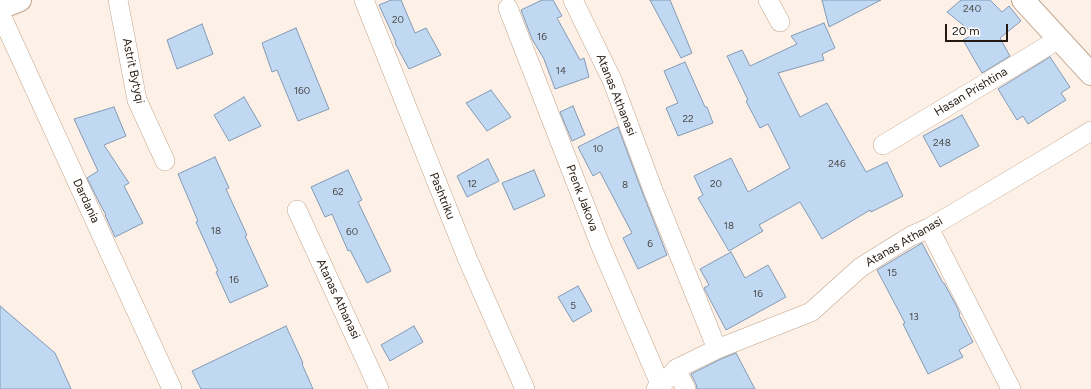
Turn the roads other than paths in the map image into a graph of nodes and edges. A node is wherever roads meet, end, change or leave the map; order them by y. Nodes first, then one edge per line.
1 (20, 0) edge
2 (118, 0) edge
3 (364, 0) edge
4 (573, 0) edge
5 (768, 0) edge
6 (1023, 0) edge
7 (0, 8) edge
8 (508, 8) dead end
9 (0, 14) edge
10 (780, 22) dead end
11 (1059, 39) junction
12 (1091, 74) edge
13 (1091, 131) edge
14 (883, 145) dead end
15 (165, 160) dead end
16 (296, 210) dead end
17 (928, 228) junction
18 (717, 349) junction
19 (676, 369) junction
20 (659, 388) edge
21 (172, 389) edge
22 (379, 389) edge
23 (525, 389) edge
24 (686, 389) edge
25 (1011, 389) edge

1 - 7 street
2 - 15 street, Astrit Bytyqi
3 - 23 street, Pashtriku
4 - 18 street, Atanas Athanasi
5 - 10 street
6 - 11 street
8 - 20 street, Prenk Jakova
9 - 21 street, Dardania
11 - 12 street
11 - 14 street, Hasan Prishtina
13 - 17 street, Atanas Athanasi
16 - 22 street, Atanas Athanasi
17 - 18 street, Atanas Athanasi
17 - 25 street
18 - 19 street, Atanas Athanasi
19 - 20 street, Atanas Athanasi
19 - 24 street

